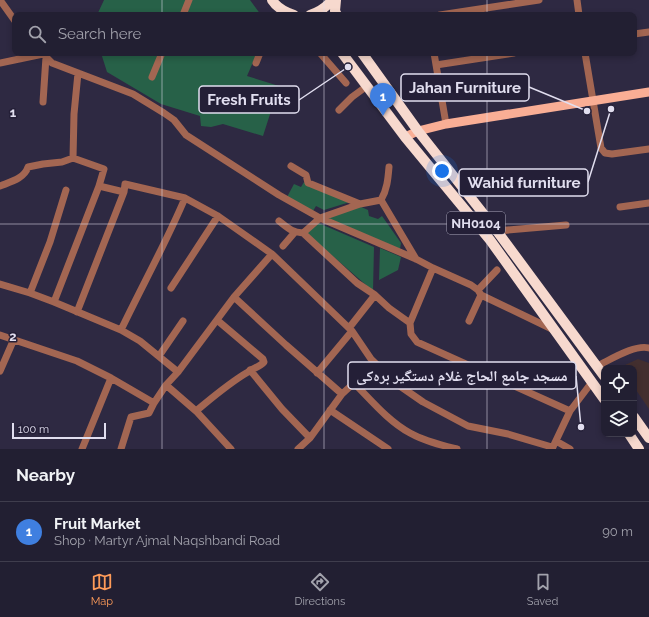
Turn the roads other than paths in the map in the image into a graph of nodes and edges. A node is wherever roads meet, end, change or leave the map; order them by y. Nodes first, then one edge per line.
1 (0, 0) edge
2 (190, 0) edge
3 (272, 0) edge
4 (332, 0) edge
5 (336, 0) edge
6 (539, 0) edge
7 (577, 0) edge
8 (184, 12) edge
9 (278, 12) edge
10 (318, 12) edge
11 (336, 12) edge
12 (460, 12) edge
13 (579, 12) edge
14 (12, 17) edge
15 (649, 32) edge
16 (637, 34) edge
17 (38, 56) edge
18 (43, 56) edge
19 (44, 56) edge
20 (161, 56) edge
21 (259, 56) edge
22 (323, 56) edge
23 (344, 56) edge
24 (364, 56) edge
25 (434, 56) edge
26 (494, 56) edge
27 (585, 56) edge
28 (256, 62) dead end
29 (0, 63) edge
30 (436, 65) junction
31 (78, 73) junction
32 (152, 77) dead end
33 (346, 83) dead end
34 (367, 86) junction
35 (649, 92) edge
36 (593, 101) junction
37 (43, 102) dead end
38 (339, 110) dead end
39 (446, 124) junction
40 (418, 131) junction
41 (405, 137) junction
42 (649, 148) edge
43 (73, 158) junction
44 (291, 166) dead end
45 (389, 167) dead end
46 (0, 186) edge
47 (99, 186) junction
48 (66, 190) dead end
49 (124, 192) junction
50 (185, 198) junction
51 (381, 200) junction
52 (649, 203) edge
53 (360, 204) junction
54 (620, 207) dead end
55 (218, 216) junction
56 (320, 218) junction
57 (279, 221) dead end
58 (566, 225) dead end
59 (497, 231) junction
60 (299, 233) junction
61 (283, 246) dead end
62 (272, 254) junction
63 (416, 259) junction
64 (433, 268) junction
65 (497, 270) dead end
66 (0, 284) edge
67 (171, 288) dead end
68 (30, 293) junction
69 (480, 293) junction
70 (375, 295) junction
71 (234, 297) junction
72 (54, 302) junction
73 (77, 312) junction
74 (218, 320) junction
75 (183, 321) dead end
76 (469, 321) dead end
77 (410, 323) junction
78 (121, 330) junction
79 (350, 330) junction
80 (555, 331) junction
81 (0, 335) edge
82 (14, 340) junction
83 (649, 348) edge
84 (158, 356) junction
85 (597, 366) junction
86 (250, 370) junction
87 (0, 371) edge
88 (178, 372) junction
89 (601, 372) edge
90 (317, 373) junction
91 (110, 378) junction
92 (592, 382) junction
93 (166, 385) junction
94 (342, 394) junction
95 (601, 395) edge
96 (154, 403) junction
97 (330, 410) junction
98 (570, 411) junction
99 (196, 412) junction
100 (637, 421) edge
101 (631, 437) edge
102 (310, 438) junction
103 (649, 438) edge
104 (553, 446) edge
105 (82, 449) edge
106 (121, 449) edge
107 (231, 449) edge
108 (298, 449) edge
109 (388, 449) edge
110 (457, 449) edge
111 (570, 449) edge
112 (639, 449) edge

1 - 14 street
2 - 8 street
3 - 9 highway
4 - 10 highway
5 - 11 highway
6 - 12 street
7 - 13 street
15 - 16 street
17 - 29 street
18 - 37 street
19 - 31 street
20 - 32 street
21 - 28 street
22 - 33 street
23 - 34 highway, NH0104
24 - 40 highway, NH0104
25 - 30 street
26 - 30 street
27 - 36 street
30 - 39 street
31 - 43 street
31 - 56 street
34 - 38 street
34 - 41 highway, NH0104
35 - 36 main road
36 - 39 main road
36 - 42 street
39 - 40 main road
40 - 41 main road
40 - 59 highway, NH0104
41 - 80 highway, NH0104
43 - 46 street
43 - 47 street
44 - 53 street
45 - 51 street
47 - 49 street
47 - 72 street
48 - 68 street
49 - 50 street
49 - 73 street
50 - 55 street
50 - 78 street
51 - 53 street
51 - 63 street
52 - 54 street
53 - 56 street
55 - 62 street
55 - 67 street
56 - 60 street
56 - 63 street
57 - 60 street
58 - 59 street
59 - 85 highway, NH0104
60 - 61 street
60 - 70 street
62 - 71 street
62 - 79 street
63 - 64 street
64 - 69 street
64 - 77 street
65 - 69 street
66 - 68 street
68 - 72 street
69 - 76 street
69 - 80 street
70 - 77 street
70 - 79 street
71 - 74 street
71 - 90 street
72 - 73 street
73 - 78 street
74 - 86 street
74 - 88 street
75 - 84 street
77 - 98 street
78 - 84 street
79 - 90 street
79 - 104 street
80 - 92 highway, NH0104
81 - 82 street
82 - 87 street
82 - 91 street
83 - 85 street
84 - 88 street
85 - 89 highway, NH0104
86 - 99 street
86 - 102 street
88 - 93 street
90 - 94 street
91 - 96 street
91 - 105 street
92 - 95 highway, NH0104
92 - 98 street
93 - 96 street
93 - 99 street
94 - 97 street
94 - 110 street
96 - 106 street
97 - 102 street
97 - 109 street
98 - 104 street
99 - 107 street
100 - 103 highway
101 - 112 highway
102 - 108 street
104 - 111 street

